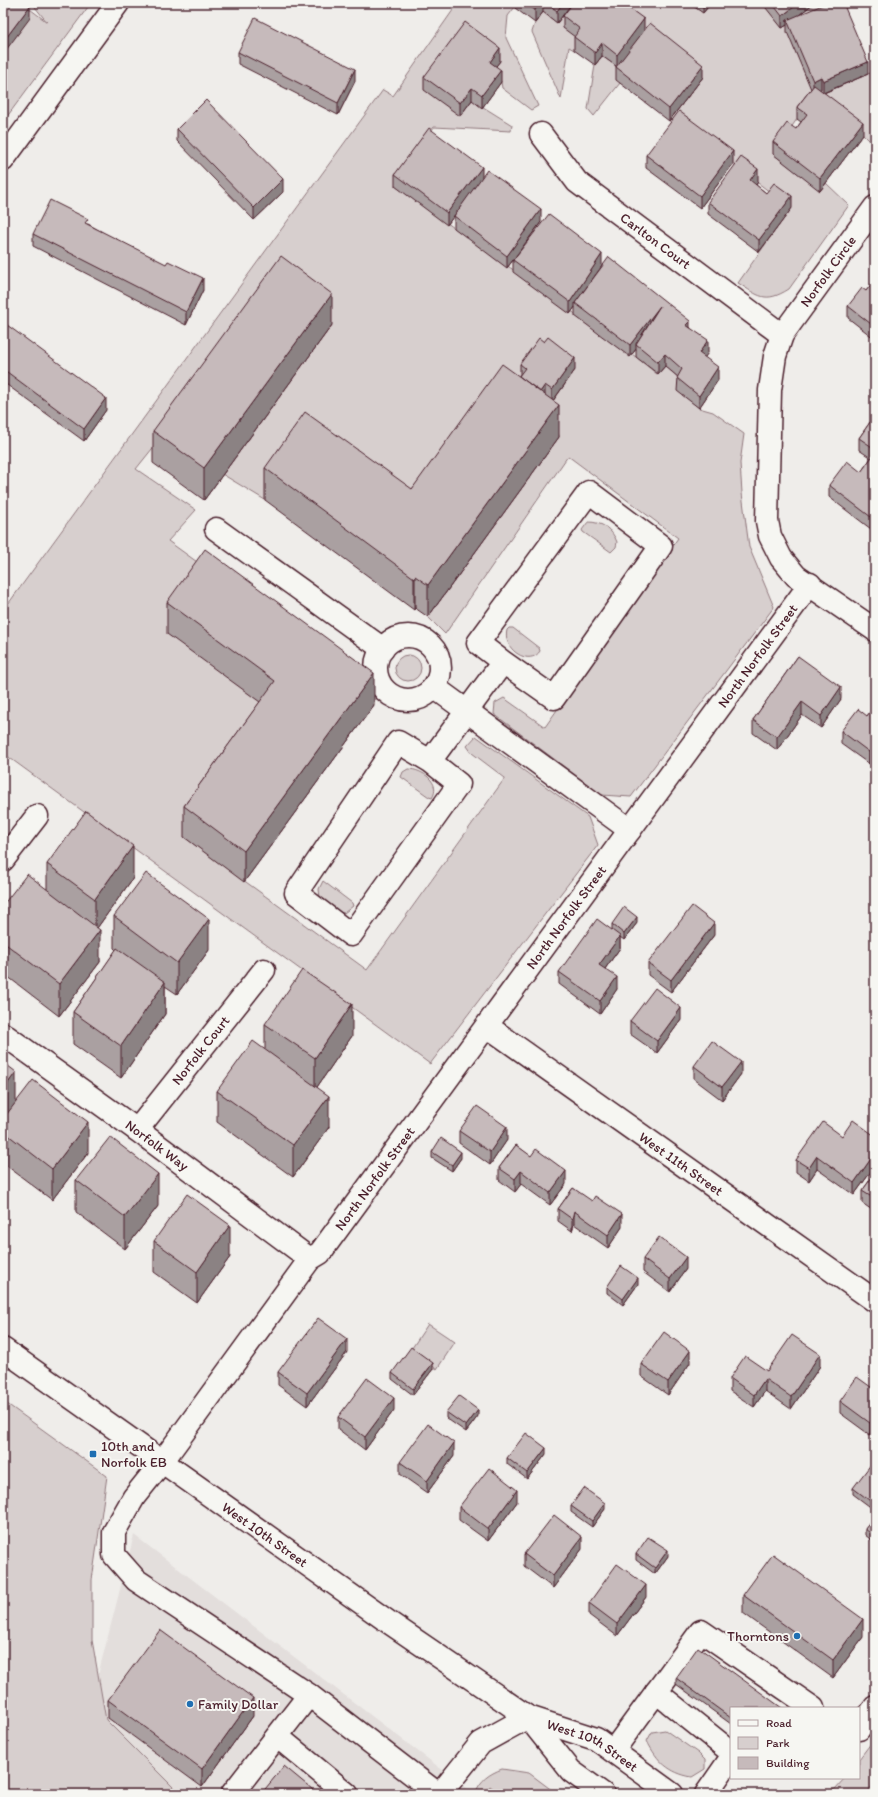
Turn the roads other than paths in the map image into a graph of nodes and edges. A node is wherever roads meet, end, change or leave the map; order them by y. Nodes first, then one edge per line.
1 (118, 3) edge
2 (541, 134) dead end
3 (3, 160) edge
4 (875, 207) edge
5 (782, 335) junction
6 (216, 529) dead end
7 (810, 584) junction
8 (875, 630) edge
9 (383, 650) junction
10 (503, 662) junction
11 (434, 687) junction
12 (468, 712) junction
13 (430, 761) junction
14 (37, 816) dead end
15 (630, 830) junction
16 (3, 860) edge
17 (264, 970) dead end
18 (487, 1026) junction
19 (3, 1034) edge
20 (137, 1130) junction
21 (310, 1259) junction
22 (875, 1301) edge
23 (3, 1349) edge
24 (162, 1462) junction
25 (656, 1692) junction
26 (309, 1695) junction
27 (812, 1707) edge
28 (875, 1707) edge
29 (528, 1717) junction
30 (860, 1728) edge
31 (278, 1736) junction
32 (612, 1751) junction
33 (730, 1751) edge
34 (730, 1759) edge
35 (232, 1794) edge
36 (347, 1794) edge
37 (439, 1794) edge
38 (603, 1794) edge
39 (672, 1794) edge
40 (706, 1794) edge

1 - 3 street
2 - 5 street, Carlton Court
4 - 5 street, Norfolk Circle
5 - 7 street
6 - 9 street
7 - 8 street
7 - 15 street, North Norfolk Street
9 - 11 street
9 - 11 street
10 - 10 street
10 - 12 street
11 - 12 street
12 - 13 street
12 - 15 street
13 - 13 street
14 - 16 street
15 - 18 street, North Norfolk Street
17 - 20 street, Norfolk Court
18 - 21 street, North Norfolk Street
18 - 22 street, West 11th Street
19 - 20 street, Norfolk Way
20 - 21 street, Norfolk Way
21 - 24 street, North Norfolk Street
23 - 24 street, West 10th Street
24 - 26 street, North Norfolk Street
24 - 29 street, West 10th Street
25 - 27 street
25 - 32 street
25 - 33 street
26 - 31 street
26 - 37 street, North Norfolk Street
28 - 30 street
29 - 32 street, West 10th Street
29 - 37 street
29 - 38 street, West 10th Street
31 - 35 street
31 - 36 street
32 - 39 street, West 10th Street
34 - 40 street

